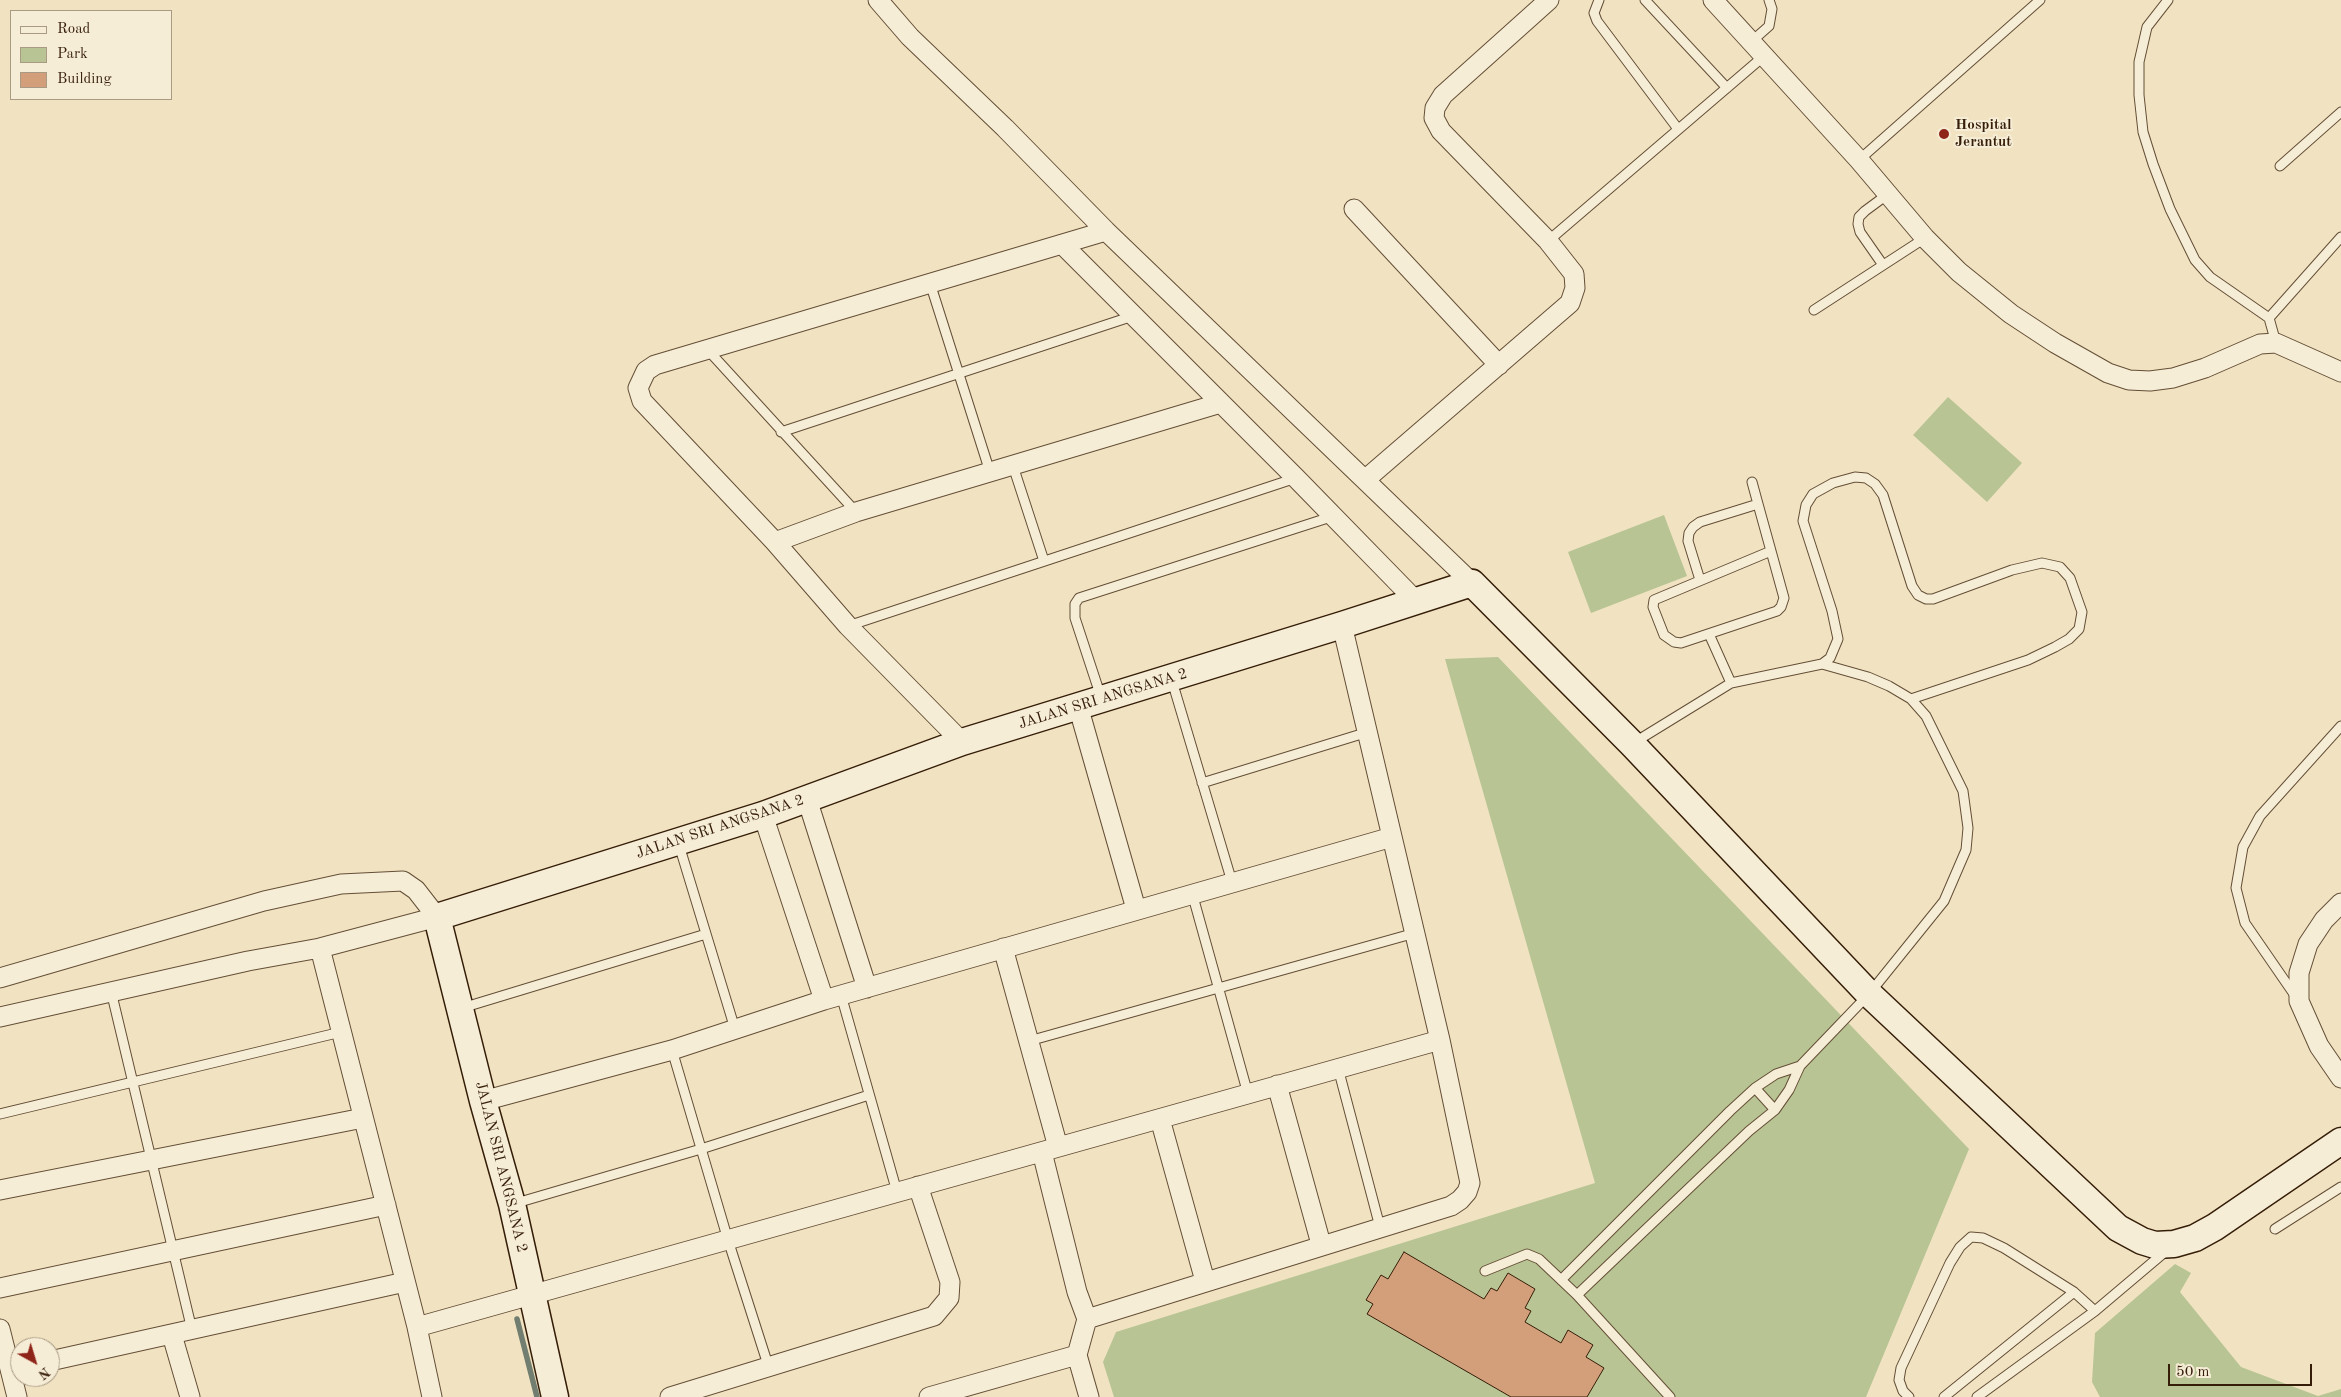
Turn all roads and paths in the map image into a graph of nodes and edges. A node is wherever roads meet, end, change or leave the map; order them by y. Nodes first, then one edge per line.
1 (878, 0) edge
2 (1549, 0) edge
3 (1599, 0) edge
4 (1645, 0) edge
5 (1713, 0) edge
6 (1769, 0) edge
7 (2168, 0) edge
8 (2036, 1) edge
9 (892, 7) edge
10 (1758, 49) junction
11 (1727, 88) junction
12 (2341, 112) edge
13 (1678, 129) junction
14 (1859, 160) junction
15 (2280, 166) dead end
16 (1888, 194) junction
17 (1354, 209) dead end
18 (1106, 231) junction
19 (2341, 237) edge
20 (1925, 238) junction
21 (1548, 241) junction
22 (1062, 244) junction
23 (1883, 265) junction
24 (930, 283) junction
25 (1814, 310) dead end
26 (1134, 316) junction
27 (2269, 318) junction
28 (2276, 343) junction
29 (707, 348) junction
30 (1499, 365) junction
31 (2341, 372) edge
32 (959, 374) junction
33 (1221, 403) junction
34 (781, 432) junction
35 (1013, 466) junction
36 (990, 472) junction
37 (1296, 478) junction
38 (1366, 479) junction
39 (1752, 482) dead end
40 (1758, 504) junction
41 (856, 512) junction
42 (1334, 516) junction
43 (775, 542) junction
44 (1771, 551) junction
45 (1044, 561) junction
46 (1700, 580) junction
47 (1472, 583) junction
48 (1416, 601) junction
49 (1342, 625) junction
50 (848, 626) junction
51 (1709, 634) junction
52 (1822, 664) junction
53 (1171, 678) junction
54 (1731, 683) junction
55 (1912, 699) junction
56 (1090, 703) junction
57 (2341, 726) edge
58 (1368, 732) junction
59 (962, 742) junction
60 (1632, 744) junction
61 (1202, 783) junction
62 (807, 799) junction
63 (763, 815) junction
64 (1392, 837) junction
65 (678, 842) junction
66 (1232, 882) junction
67 (1192, 893) junction
68 (2341, 902) edge
69 (1136, 909) junction
70 (437, 917) junction
71 (1415, 933) junction
72 (706, 934) junction
73 (320, 948) junction
74 (1003, 948) junction
75 (0, 978) edge
76 (867, 988) junction
77 (1219, 988) junction
78 (111, 991) junction
79 (1869, 994) junction
80 (832, 997) junction
81 (2299, 1001) junction
82 (460, 1008) junction
83 (0, 1017) edge
84 (735, 1029) junction
85 (341, 1032) junction
86 (1440, 1040) junction
87 (1029, 1041) junction
88 (672, 1050) junction
89 (1800, 1066) junction
90 (1338, 1068) junction
91 (2341, 1078) edge
92 (133, 1082) junction
93 (1277, 1086) junction
94 (1755, 1088) junction
95 (1248, 1094) junction
96 (869, 1095) junction
97 (483, 1101) junction
98 (1774, 1110) junction
99 (0, 1114) edge
100 (364, 1118) junction
101 (1160, 1118) junction
102 (2341, 1140) edge
103 (701, 1149) junction
104 (1050, 1150) junction
105 (151, 1160) junction
106 (918, 1186) junction
107 (2341, 1187) edge
108 (0, 1190) edge
109 (897, 1192) junction
110 (512, 1204) junction
111 (386, 1205) junction
112 (1380, 1227) junction
113 (2275, 1229) dead end
114 (728, 1240) junction
115 (1321, 1244) junction
116 (2174, 1244) junction
117 (173, 1250) junction
118 (1485, 1271) dead end
119 (1561, 1280) junction
120 (1205, 1281) junction
121 (405, 1282) junction
122 (0, 1288) edge
123 (2074, 1292) junction
124 (532, 1295) junction
125 (1577, 1295) junction
126 (2095, 1311) junction
127 (1087, 1319) junction
128 (417, 1327) junction
129 (0, 1329) edge
130 (192, 1330) junction
131 (172, 1335) junction
132 (10, 1355) edge
133 (1077, 1355) junction
134 (60, 1359) edge
135 (769, 1368) junction
136 (190, 1397) edge
137 (432, 1397) edge
138 (555, 1397) edge
139 (670, 1397) edge
140 (929, 1397) edge
141 (1090, 1397) edge
142 (1670, 1397) edge
143 (1909, 1397) edge
144 (1944, 1397) edge
145 (1977, 1397) edge

1 - 9 street
2 - 21 street
3 - 13 lane
4 - 11 lane
5 - 10 street
6 - 10 lane
7 - 27 lane
8 - 14 lane
9 - 18 street
10 - 11 lane
10 - 14 street
11 - 13 lane
12 - 15 lane
13 - 21 lane
14 - 16 street
16 - 20 street
16 - 23 lane
17 - 30 street
18 - 22 street
18 - 38 street
19 - 27 lane
20 - 23 lane
20 - 28 street
21 - 30 street
22 - 24 street
22 - 26 street
23 - 25 lane
24 - 29 street
24 - 32 lane
26 - 32 lane
26 - 33 street
27 - 28 lane
28 - 31 street
29 - 34 lane
29 - 43 street
30 - 38 street
32 - 34 lane
32 - 36 lane
33 - 35 street
33 - 37 street
34 - 41 lane
35 - 36 street
35 - 45 lane
36 - 41 street
37 - 42 street
37 - 45 lane
38 - 47 street
39 - 40 lane
40 - 44 lane
40 - 46 lane
41 - 43 street
42 - 48 street
42 - 56 lane
43 - 50 street
44 - 46 lane
44 - 51 lane
45 - 50 lane
46 - 51 lane
47 - 48 street, JALAN SRI ANGSANA 2
47 - 60 street
48 - 49 street, JALAN SRI ANGSANA 2
49 - 53 street, JALAN SRI ANGSANA 2
49 - 58 street
50 - 59 street
51 - 54 lane
52 - 54 lane
52 - 55 lane
52 - 55 lane
53 - 56 street, JALAN SRI ANGSANA 2
53 - 61 lane
54 - 60 lane
55 - 79 lane
56 - 59 street, JALAN SRI ANGSANA 2
56 - 69 street
57 - 81 lane
58 - 61 lane
58 - 64 street
59 - 62 street, JALAN SRI ANGSANA 2
60 - 79 street
61 - 66 lane
62 - 63 street, JALAN SRI ANGSANA 2
62 - 76 street
63 - 65 street, JALAN SRI ANGSANA 2
63 - 80 street
64 - 66 street
64 - 71 street
65 - 70 street, JALAN SRI ANGSANA 2
65 - 72 lane
66 - 67 street
67 - 69 street
67 - 77 lane
68 - 81 street
69 - 74 street
70 - 73 street
70 - 75 street
70 - 82 street, JALAN SRI ANGSANA 2
71 - 77 lane
71 - 86 street
72 - 82 lane
72 - 84 lane
73 - 78 street
73 - 85 street
74 - 76 street
74 - 87 street
76 - 80 street
77 - 87 lane
77 - 95 lane
78 - 83 street
78 - 92 lane
79 - 89 lane
79 - 116 street
80 - 84 street
80 - 96 lane
81 - 91 street
82 - 97 street, JALAN SRI ANGSANA 2
84 - 88 street
85 - 92 lane
85 - 100 street
86 - 90 street
86 - 112 street
87 - 104 street
88 - 97 street
88 - 103 lane
89 - 94 lane
89 - 98 lane
90 - 93 street
90 - 112 lane
92 - 99 lane
92 - 105 lane
93 - 95 street
93 - 115 street
94 - 98 lane
94 - 119 lane
95 - 101 street
96 - 103 lane
96 - 109 lane
97 - 110 street, JALAN SRI ANGSANA 2
98 - 125 lane
100 - 105 street
100 - 111 street
101 - 104 street
101 - 120 street
102 - 116 street
103 - 110 lane
103 - 114 lane
104 - 106 street
104 - 127 street
105 - 108 street
105 - 117 lane
106 - 109 street
106 - 135 street
107 - 113 lane
109 - 114 street
110 - 124 street, JALAN SRI ANGSANA 2
111 - 117 street
111 - 121 street
112 - 115 street
114 - 124 street
114 - 135 lane
115 - 120 street
116 - 126 lane
117 - 122 street
117 - 130 lane
118 - 119 lane
119 - 125 lane
120 - 127 street
121 - 128 street
121 - 130 street
123 - 126 lane
123 - 143 lane
123 - 144 lane
124 - 128 street
124 - 138 street, JALAN SRI ANGSANA 2
125 - 142 lane
126 - 145 lane
127 - 133 street
128 - 137 street
129 - 132 street
130 - 131 street
131 - 134 street
131 - 136 street
133 - 140 street
133 - 141 street
135 - 139 street

